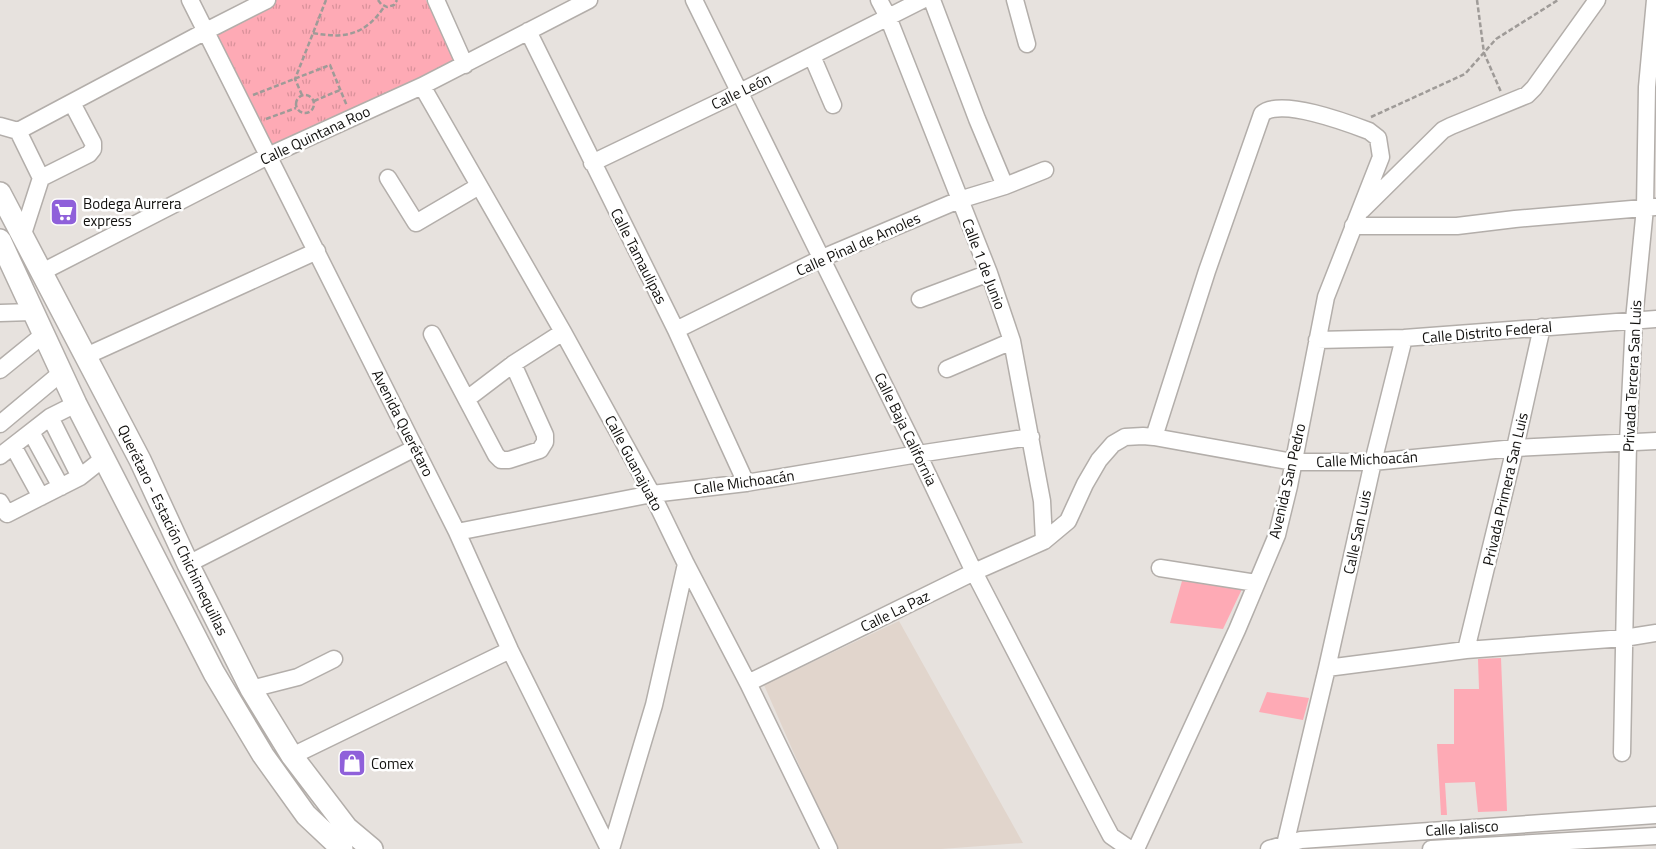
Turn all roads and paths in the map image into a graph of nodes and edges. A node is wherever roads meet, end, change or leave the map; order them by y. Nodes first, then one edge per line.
1 (190, 0) edge
2 (267, 0) edge
3 (326, 0) edge
4 (378, 0) edge
5 (397, 0) edge
6 (436, 0) edge
7 (589, 0) edge
8 (694, 0) edge
9 (879, 0) edge
10 (922, 0) edge
11 (932, 0) edge
12 (1015, 0) edge
13 (1477, 0) edge
14 (1558, 0) edge
15 (1597, 0) edge
16 (1655, 0) edge
17 (384, 6) junction
18 (888, 17) junction
19 (206, 31) junction
20 (528, 31) junction
21 (313, 33) junction
22 (1027, 44) dead end
23 (1484, 53) junction
24 (812, 56) junction
25 (464, 65) junction
26 (295, 79) junction
27 (422, 86) junction
28 (1652, 87) edge
29 (340, 90) junction
30 (738, 93) junction
31 (302, 95) junction
32 (248, 98) dead end
33 (314, 101) junction
34 (1507, 102) junction
35 (72, 103) junction
36 (833, 105) dead end
37 (297, 108) junction
38 (348, 108) dead end
39 (265, 119) dead end
40 (1352, 125) junction
41 (0, 126) edge
42 (18, 131) junction
43 (268, 156) junction
44 (592, 163) junction
45 (1045, 170) dead end
46 (41, 178) junction
47 (388, 178) dead end
48 (479, 186) junction
49 (1005, 186) junction
50 (0, 193) edge
51 (959, 200) junction
52 (1651, 207) edge
53 (1356, 219) junction
54 (22, 237) junction
55 (0, 240) edge
56 (317, 251) junction
57 (822, 258) junction
58 (11, 264) junction
59 (42, 272) junction
60 (989, 272) junction
61 (920, 298) dead end
62 (32, 312) junction
63 (0, 313) edge
64 (1656, 319) edge
65 (1634, 320) junction
66 (1542, 327) junction
67 (676, 330) junction
68 (563, 332) junction
69 (432, 334) dead end
70 (43, 335) junction
71 (1404, 338) junction
72 (1317, 340) junction
73 (1012, 341) junction
74 (86, 356) junction
75 (513, 364) junction
76 (947, 369) dead end
77 (0, 370) edge
78 (61, 373) junction
79 (100, 383) junction
80 (467, 399) junction
81 (76, 404) junction
82 (50, 417) junction
83 (0, 424) edge
84 (31, 432) junction
85 (1031, 437) junction
86 (1154, 437) junction
87 (1656, 441) edge
88 (1628, 442) junction
89 (415, 448) junction
90 (1515, 448) junction
91 (6, 451) edge
92 (918, 454) junction
93 (104, 458) junction
94 (140, 460) junction
95 (1293, 462) junction
96 (1373, 462) junction
97 (80, 477) junction
98 (746, 483) junction
99 (61, 487) junction
100 (652, 494) junction
101 (41, 497) junction
102 (0, 502) edge
103 (457, 532) junction
104 (1044, 541) junction
105 (188, 564) junction
106 (686, 564) junction
107 (1160, 568) dead end
108 (974, 572) junction
109 (1256, 584) junction
110 (1656, 633) edge
111 (1624, 638) junction
112 (510, 650) junction
113 (1466, 650) junction
114 (334, 659) dead end
115 (1327, 668) junction
116 (748, 683) junction
117 (251, 689) junction
118 (1622, 753) dead end
119 (292, 756) junction
120 (1656, 814) edge
121 (1656, 836) edge
122 (1279, 847) edge
123 (342, 849) edge
124 (372, 849) edge
125 (610, 849) edge
126 (829, 849) edge
127 (1130, 849) edge
128 (1136, 849) edge
129 (1431, 849) edge

1 - 19 street, Avenida Querétaro
2 - 19 street
3 - 21 path
4 - 17 path
5 - 17 path
6 - 25 street
7 - 20 street, Calle Quintana Roo
8 - 30 street, Calle Baja California
9 - 18 street, Calle 1 de Junio
10 - 18 street
11 - 49 street
12 - 22 street
13 - 23 path
14 - 23 path
15 - 34 street
16 - 28 street, Privada Tercera San Luis
17 - 21 path
18 - 24 street, Calle León
18 - 51 street, Calle 1 de Junio
19 - 35 street
19 - 43 street, Avenida Querétaro
20 - 25 street, Calle Quintana Roo
20 - 44 street, Calle Tamaulipas
21 - 26 path
23 - 34 path
23 - 40 path
24 - 30 street, Calle León
24 - 36 street
25 - 27 street, Calle Quintana Roo
26 - 29 path
26 - 31 path
26 - 32 path
27 - 43 street, Calle Quintana Roo
27 - 48 street, Calle Guanajuato
28 - 52 street, Privada Tercera San Luis
29 - 33 path
29 - 38 path
30 - 44 street, Calle León
30 - 57 street, Calle Baja California
31 - 33 path
31 - 37 path
33 - 37 path
34 - 53 street
35 - 42 street
35 - 46 street
37 - 39 path
40 - 53 street, Avenida San Pedro
40 - 86 street
41 - 42 street
42 - 46 street
43 - 56 street, Avenida Querétaro
43 - 59 street, Calle Quintana Roo
44 - 67 street, Calle Tamaulipas
45 - 49 street, Calle Pinal de Amoles
46 - 54 street
47 - 48 street
48 - 68 street, Calle Guanajuato
49 - 51 street, Calle Pinal de Amoles
50 - 54 main road, Querétaro - Estación Chichimequillas
51 - 57 street, Calle Pinal de Amoles
51 - 60 street, Calle 1 de Junio
52 - 53 street
52 - 65 street, Privada Tercera San Luis
53 - 72 street, Avenida San Pedro
54 - 59 main road, Querétaro - Estación Chichimequillas
55 - 58 main road, Querétaro - Estación Chichimequillas
56 - 74 street
56 - 89 street, Avenida Querétaro
57 - 67 street, Calle Pinal de Amoles
57 - 92 street, Calle Baja California
58 - 62 main road, Querétaro - Estación Chichimequillas
58 - 79 main road
59 - 74 main road, Querétaro - Estación Chichimequillas
60 - 61 street
60 - 73 street, Calle 1 de Junio
62 - 63 street
62 - 70 main road, Querétaro - Estación Chichimequillas
64 - 65 street, Calle Distrito Federal
65 - 66 street, Calle Distrito Federal
65 - 88 street, Privada Tercera San Luis
66 - 71 street, Calle Distrito Federal
66 - 90 street, Privada Primera San Luis
67 - 98 street, Calle Tamaulipas
68 - 75 street
68 - 100 street, Calle Guanajuato
69 - 80 street
70 - 77 street
70 - 78 main road, Querétaro - Estación Chichimequillas
71 - 72 street, Calle Distrito Federal
71 - 96 street, Calle San Luis
72 - 95 street, Avenida San Pedro
73 - 76 street
73 - 85 street, Calle 1 de Junio
74 - 79 main road, Querétaro - Estación Chichimequillas
75 - 80 street
75 - 80 street
78 - 81 main road, Querétaro - Estación Chichimequillas
78 - 83 street
79 - 94 main road, Querétaro - Estación Chichimequillas
81 - 82 street
81 - 93 main road, Querétaro - Estación Chichimequillas
82 - 84 street
82 - 97 street
84 - 91 street
84 - 99 street
85 - 92 street, Calle Michoacán
85 - 104 street, Calle 1 de Junio
86 - 95 street, Calle Michoacán
86 - 104 street, Calle Michoacán
87 - 88 street, Calle Michoacán
88 - 90 street, Calle Michoacán
88 - 111 street, Privada Tercera San Luis
89 - 103 street, Avenida Querétaro
89 - 105 street
90 - 96 street, Calle Michoacán
90 - 113 street, Privada Primera San Luis
91 - 101 street
92 - 98 street, Calle Michoacán
92 - 108 street, Calle Baja California
93 - 94 main road
93 - 97 street
93 - 123 main road, Querétaro - Estación Chichimequillas
94 - 105 main road, Querétaro - Estación Chichimequillas
95 - 96 street, Calle Michoacán
95 - 109 street, Avenida San Pedro
96 - 115 street, Calle San Luis
97 - 99 street
98 - 100 street, Calle Michoacán
99 - 101 street
100 - 103 street, Calle Michoacán
100 - 106 street, Calle Guanajuato
101 - 102 street
103 - 112 street, Avenida Querétaro
104 - 108 street, Calle La Paz
105 - 117 main road, Querétaro - Estación Chichimequillas
106 - 116 street, Calle Guanajuato
106 - 125 street
107 - 109 street
108 - 116 street, Calle La Paz
108 - 127 street, Calle Baja California
109 - 128 street, Avenida San Pedro
110 - 111 street
111 - 113 street
111 - 118 street, Privada Tercera San Luis
112 - 119 street
112 - 125 street, Avenida Querétaro
113 - 115 street
114 - 117 street
115 - 122 street, Calle San Luis
116 - 126 street, Calle Guanajuato
117 - 119 main road, Querétaro - Estación Chichimequillas
119 - 124 main road, Querétaro - Estación Chichimequillas
120 - 122 street, Calle Jalisco
121 - 129 street, Calle Jalisco

